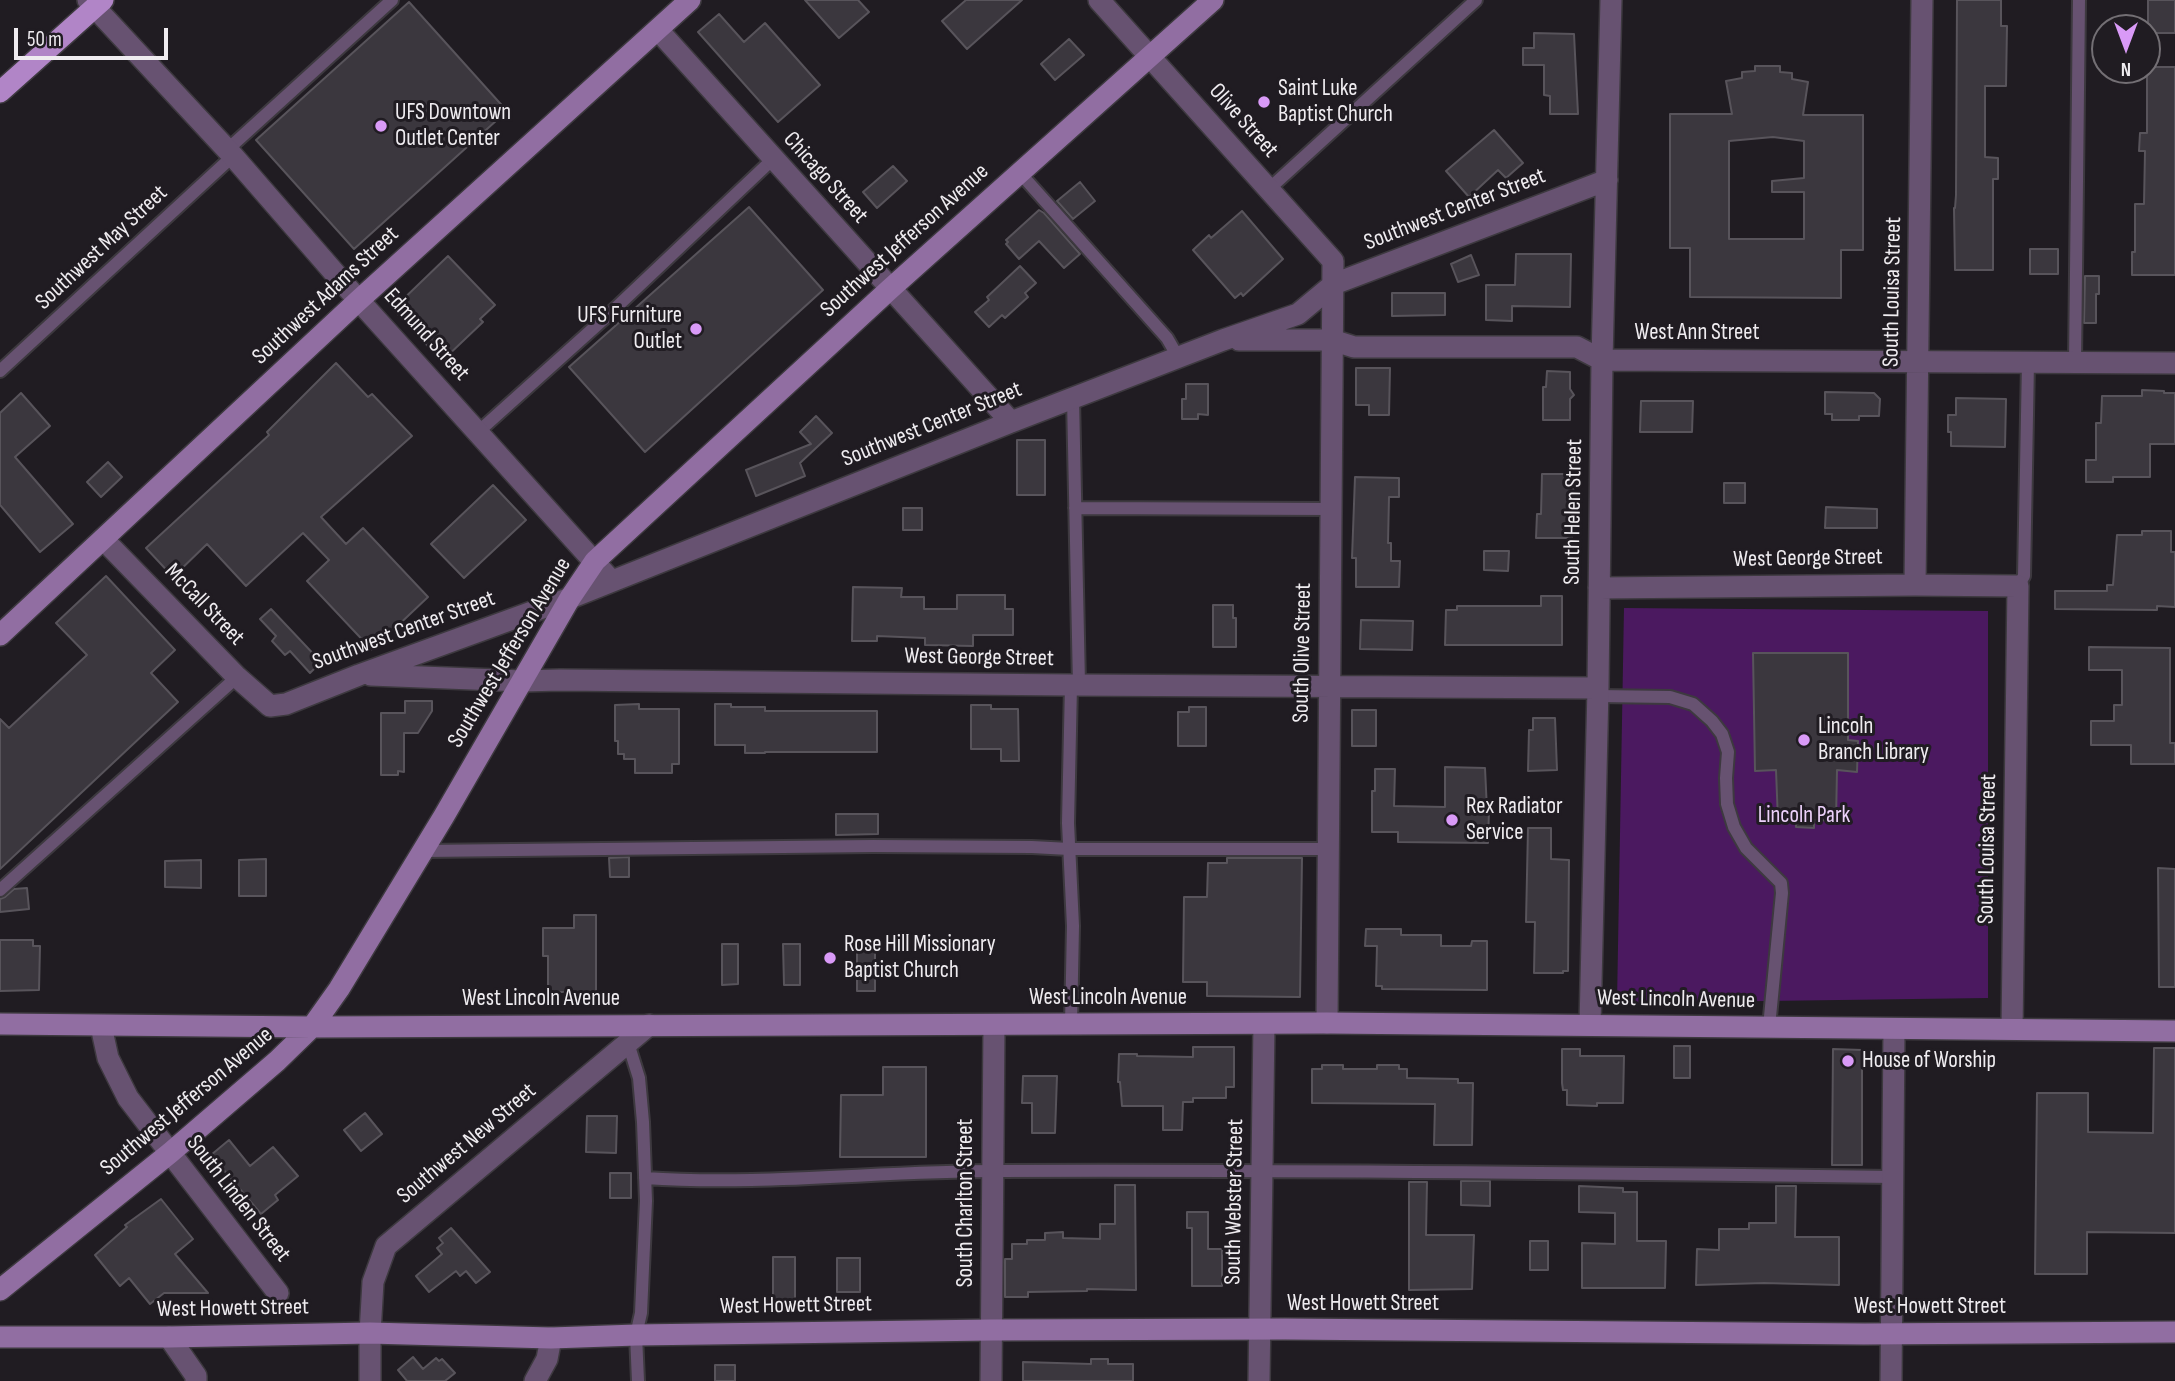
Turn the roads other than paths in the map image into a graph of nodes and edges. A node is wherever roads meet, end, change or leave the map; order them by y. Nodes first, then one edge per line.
1 (392, 0) edge
2 (690, 0) edge
3 (1099, 0) edge
4 (1213, 0) edge
5 (1476, 0) edge
6 (1611, 0) edge
7 (1922, 0) edge
8 (2079, 0) edge
9 (95, 2) edge
10 (658, 30) junction
11 (1150, 56) junction
12 (0, 92) edge
13 (230, 153) junction
14 (773, 159) junction
15 (1020, 173) junction
16 (1607, 180) junction
17 (1269, 189) junction
18 (1334, 284) junction
19 (890, 289) junction
20 (359, 300) junction
21 (1223, 340) junction
22 (1332, 340) junction
23 (1178, 357) junction
24 (1602, 360) junction
25 (1918, 360) junction
26 (2028, 362) junction
27 (2075, 363) junction
28 (2175, 363) edge
29 (0, 371) edge
30 (1073, 398) junction
31 (1011, 422) junction
32 (478, 432) junction
33 (1075, 508) junction
34 (1330, 509) junction
35 (103, 540) junction
36 (595, 561) junction
37 (611, 580) junction
38 (1914, 585) junction
39 (2018, 586) junction
40 (1599, 588) junction
41 (569, 598) junction
42 (0, 635) edge
43 (359, 675) junction
44 (237, 677) junction
45 (523, 681) junction
46 (1074, 685) junction
47 (1328, 685) junction
48 (1598, 692) junction
49 (270, 706) joint
50 (1069, 849) junction
51 (1328, 849) junction
52 (423, 850) junction
53 (0, 890) edge
54 (1327, 1023) junction
55 (0, 1024) edge
56 (1070, 1024) junction
57 (1264, 1024) junction
58 (649, 1025) junction
59 (1590, 1025) junction
60 (101, 1026) junction
61 (994, 1026) junction
62 (312, 1027) junction
63 (1769, 1027) junction
64 (1894, 1029) junction
65 (2012, 1029) junction
66 (2175, 1031) edge
67 (628, 1043) junction
68 (170, 1153) junction
69 (993, 1171) junction
70 (1262, 1172) junction
71 (1893, 1177) junction
72 (645, 1178) junction
73 (0, 1290) edge
74 (278, 1293) dead end
75 (992, 1330) junction
76 (1260, 1331) junction
77 (2175, 1332) edge
78 (370, 1333) junction
79 (1891, 1333) junction
80 (636, 1335) junction
81 (0, 1337) edge
82 (169, 1337) junction
83 (551, 1338) junction
84 (196, 1381) edge
85 (370, 1381) edge
86 (535, 1381) edge
87 (638, 1381) edge
88 (991, 1381) edge
89 (1259, 1381) edge
90 (1891, 1381) edge

1 - 13 lane, Southwest May Street
2 - 10 main road, Southwest Adams Street
3 - 11 street, Olive Street
4 - 11 main road, Southwest Jefferson Avenue
5 - 17 lane
6 - 16 street, South Helen Street
7 - 25 street, South Louisa Street
8 - 27 lane
9 - 12 main road
9 - 13 street, Edmund Street
10 - 14 street, Chicago Street
10 - 20 main road, Southwest Adams Street
11 - 15 main road, Southwest Jefferson Avenue
11 - 17 street, Olive Street
13 - 20 street, Edmund Street
13 - 29 lane, Southwest May Street
14 - 19 street, Chicago Street
14 - 32 lane
15 - 19 main road, Southwest Jefferson Avenue
15 - 23 lane
16 - 18 street, Southwest Center Street
16 - 24 street, South Helen Street
17 - 18 street, Olive Street
18 - 21 street, Southwest Center Street
18 - 22 street, South Olive Street
19 - 31 street, Chicago Street
19 - 36 main road, Southwest Jefferson Avenue
20 - 32 street, Edmund Street
20 - 35 main road, Southwest Adams Street
21 - 22 street, West Ann Street
21 - 23 street, Southwest Center Street
22 - 24 street, West Ann Street
22 - 34 street, South Olive Street
23 - 30 street, Southwest Center Street
24 - 25 street, West Ann Street
24 - 40 street, South Helen Street
25 - 26 street, West Ann Street
25 - 38 street, South Louisa Street
26 - 27 street, West Ann Street
26 - 39 lane
27 - 28 street, West Ann Street
30 - 31 street, Southwest Center Street
30 - 33 lane
31 - 37 street, Southwest Center Street
32 - 36 street, Edmund Street
33 - 34 lane
33 - 46 lane
34 - 47 street, South Olive Street
35 - 42 main road, Southwest Adams Street
35 - 44 street, McCall Street
36 - 37 street, Edmund Street
36 - 41 main road, Southwest Jefferson Avenue
37 - 41 street, Southwest Center Street
38 - 39 street, West George Street
38 - 40 street, West George Street
39 - 65 street, South Louisa Street
40 - 48 street, South Helen Street
41 - 43 street, Southwest Center Street
41 - 45 main road, Southwest Jefferson Avenue
43 - 45 street, West George Street
43 - 49 street, Southwest Center Street
44 - 49 street, McCall Street
44 - 53 lane
45 - 46 street, West George Street
45 - 52 main road, Southwest Jefferson Avenue
46 - 47 street, West George Street
46 - 50 lane
47 - 48 street, West George Street
47 - 51 street, South Olive Street
48 - 59 street, South Helen Street
48 - 63 lane
50 - 51 lane
50 - 52 lane
50 - 56 lane
51 - 54 street, South Olive Street
52 - 62 main road, Southwest Jefferson Avenue
54 - 57 main road, West Lincoln Avenue
54 - 59 main road, West Lincoln Avenue
55 - 60 main road, West Lincoln Avenue
56 - 57 main road, West Lincoln Avenue
56 - 61 main road, West Lincoln Avenue
57 - 70 street, South Webster Street
58 - 61 main road, West Lincoln Avenue
58 - 62 main road, West Lincoln Avenue
58 - 67 street, Southwest New Street
59 - 63 main road, West Lincoln Avenue
60 - 62 main road, West Lincoln Avenue
60 - 68 street, South Linden Street
61 - 69 street, South Charlton Street
62 - 68 main road, Southwest Jefferson Avenue
63 - 64 main road, West Lincoln Avenue
64 - 65 main road, West Lincoln Avenue
64 - 71 street
65 - 66 main road, West Lincoln Avenue
67 - 72 lane
67 - 78 street, Southwest New Street
68 - 73 main road, Southwest Jefferson Avenue
68 - 74 street, South Linden Street
69 - 70 lane
69 - 72 lane
69 - 75 street, South Charlton Street
70 - 71 lane
70 - 76 street, South Webster Street
71 - 79 street
72 - 80 lane
75 - 76 main road, West Howett Street
75 - 80 main road, West Howett Street
75 - 88 street, South Charlton Street
76 - 79 main road, West Howett Street
76 - 89 street, South Webster Street
77 - 79 main road, West Howett Street
78 - 82 main road, West Howett Street
78 - 83 main road, West Howett Street
78 - 85 street
79 - 90 street
80 - 83 main road, West Howett Street
80 - 87 lane
81 - 82 main road, West Howett Street
82 - 84 street
83 - 86 street

